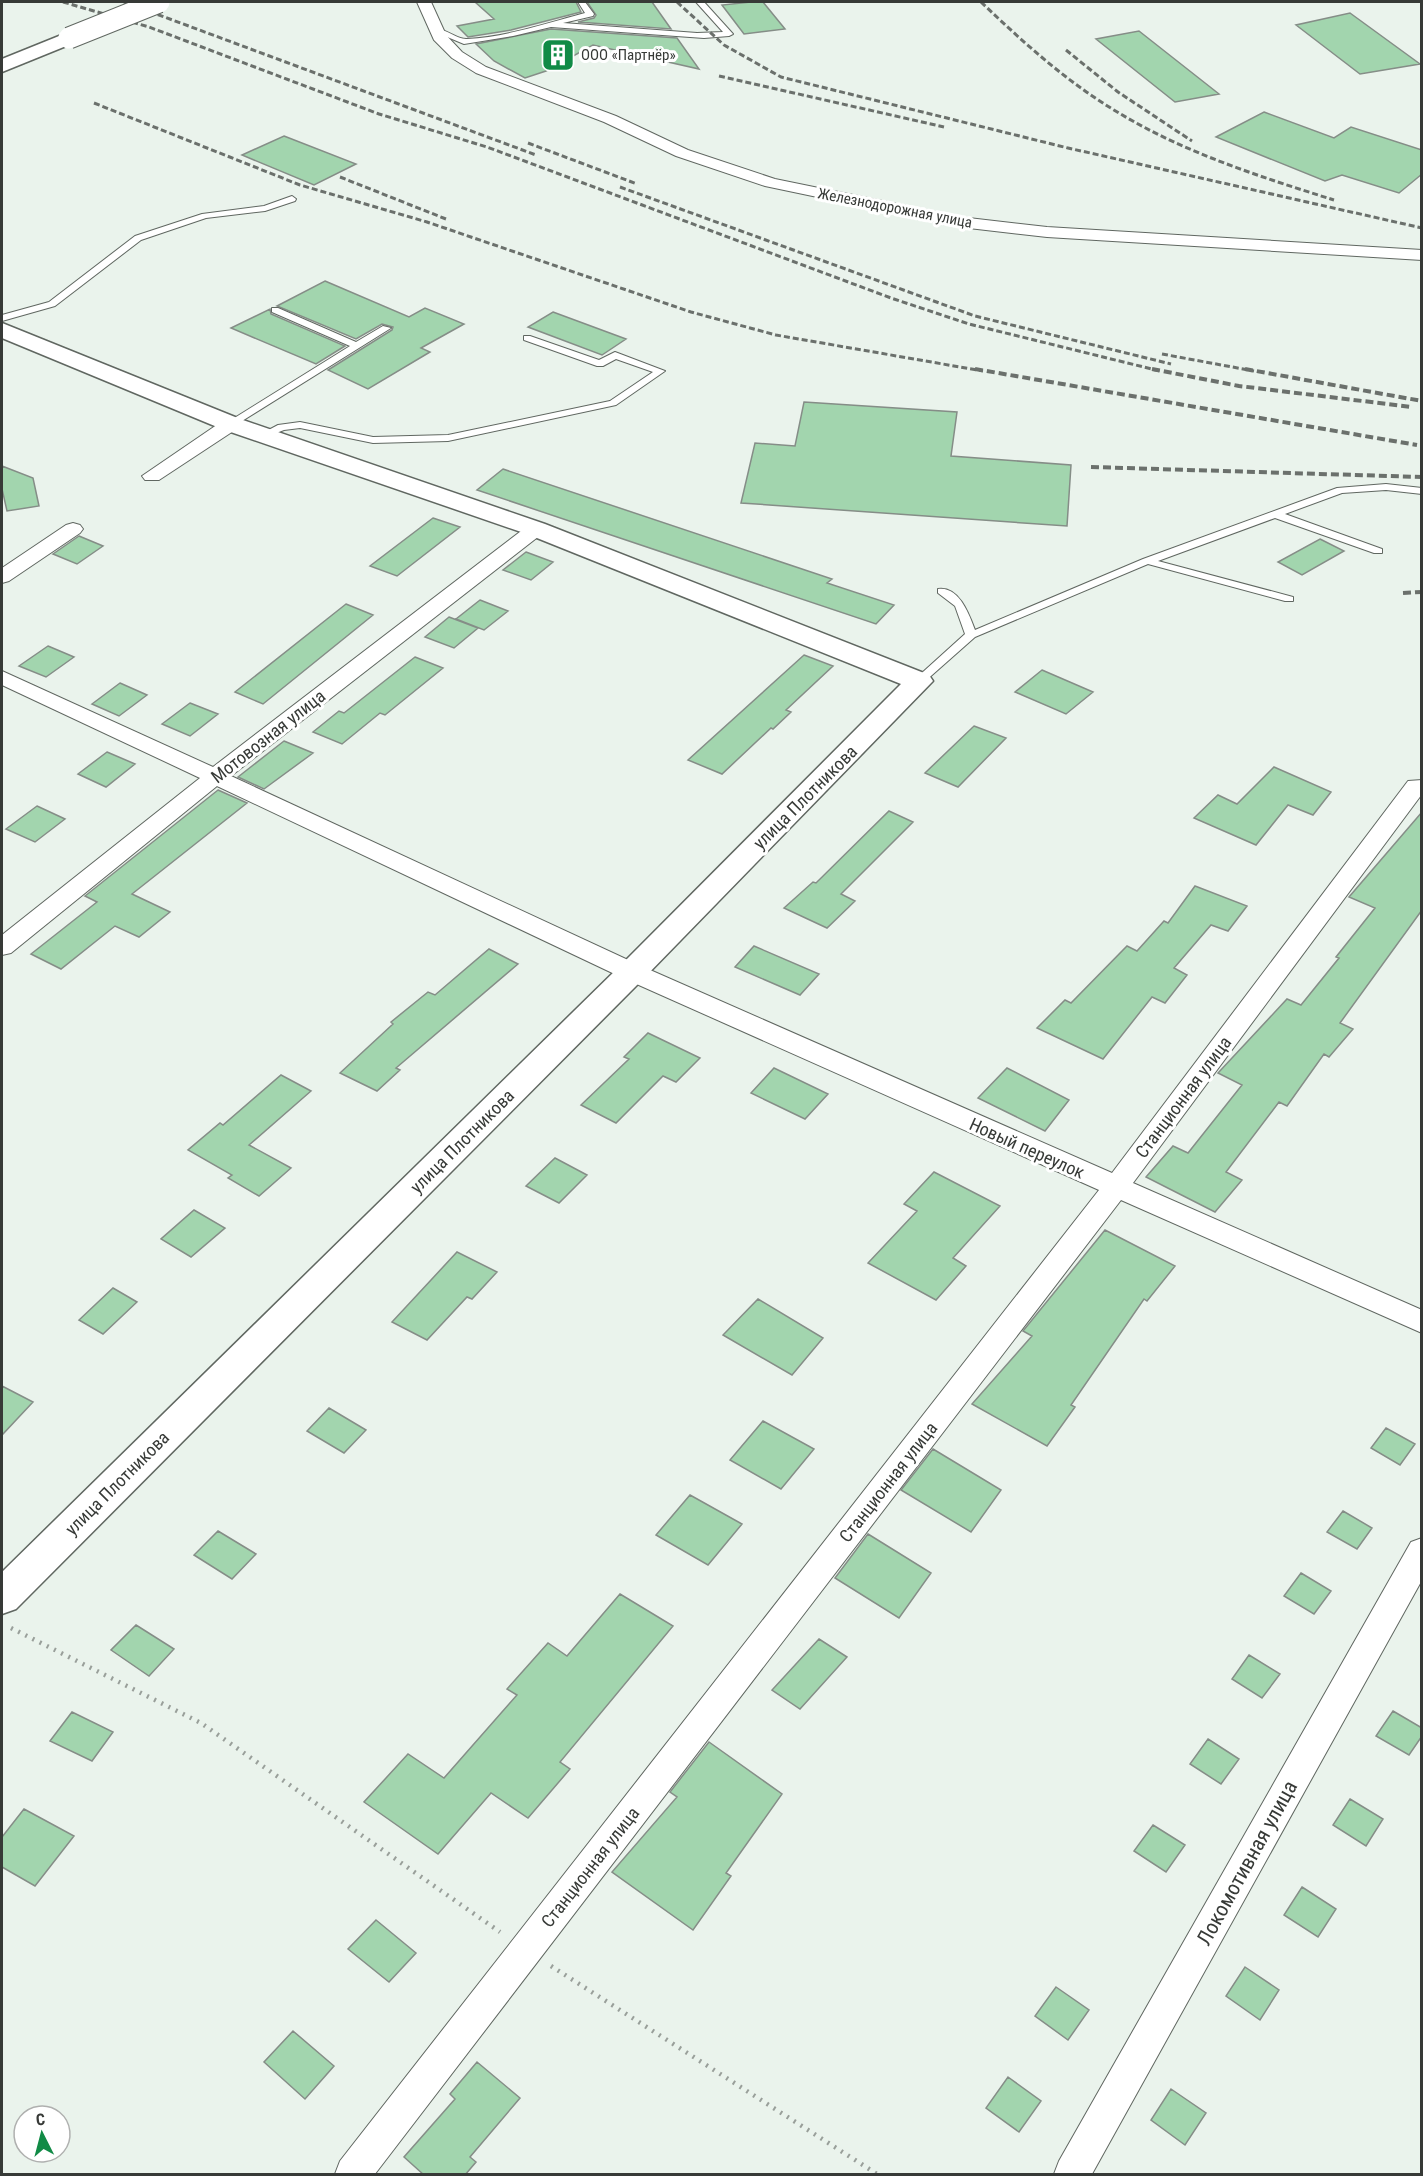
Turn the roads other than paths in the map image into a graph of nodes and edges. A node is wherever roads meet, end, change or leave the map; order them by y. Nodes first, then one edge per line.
1 (159, 2) edge
2 (424, 2) edge
3 (582, 2) edge
4 (700, 2) edge
5 (549, 24) junction
6 (437, 31) junction
7 (2, 66) edge
8 (292, 199) dead end
9 (1422, 255) edge
10 (275, 310) dead end
11 (2, 318) edge
12 (386, 328) dead end
13 (2, 330) edge
14 (527, 338) dead end
15 (357, 346) junction
16 (231, 424) junction
17 (266, 435) junction
18 (152, 476) dead end
19 (1422, 491) edge
20 (1275, 514) junction
21 (73, 529) dead end
22 (536, 529) junction
23 (1378, 551) dead end
24 (1147, 561) junction
25 (2, 577) edge
26 (942, 591) dead end
27 (1289, 599) dead end
28 (971, 635) junction
29 (2, 677) edge
30 (920, 681) junction
31 (215, 777) junction
32 (1416, 786) dead end
33 (2, 947) edge
34 (632, 972) junction
35 (1116, 1187) junction
36 (1422, 1322) edge
37 (1422, 1551) edge
38 (2, 1597) edge
39 (353, 2175) edge
40 (1072, 2175) edge

1 - 7 street, bridge
2 - 6 street, Железнодорожная улица
3 - 5 lane
4 - 5 lane
5 - 6 lane
6 - 9 street, Железнодорожная улица
8 - 11 lane
10 - 15 lane
12 - 15 lane
13 - 16 street
14 - 17 lane
15 - 16 lane
16 - 17 street
16 - 18 street
17 - 22 street
19 - 20 lane
20 - 23 lane
20 - 24 lane
21 - 25 street
22 - 30 street
22 - 31 street, Мотовозная улица
24 - 27 lane
24 - 28 lane
26 - 28 lane
28 - 30 lane
29 - 31 street, Новый переулок
30 - 34 street, улица Плотникова
31 - 33 street, Мотовозная улица
31 - 34 street, Новый переулок
32 - 35 street, Станционная улица
34 - 35 street, Новый переулок
34 - 38 street, улица Плотникова
35 - 36 street, Новый переулок
35 - 39 street, Станционная улица
37 - 40 street, Локомотивная улица

